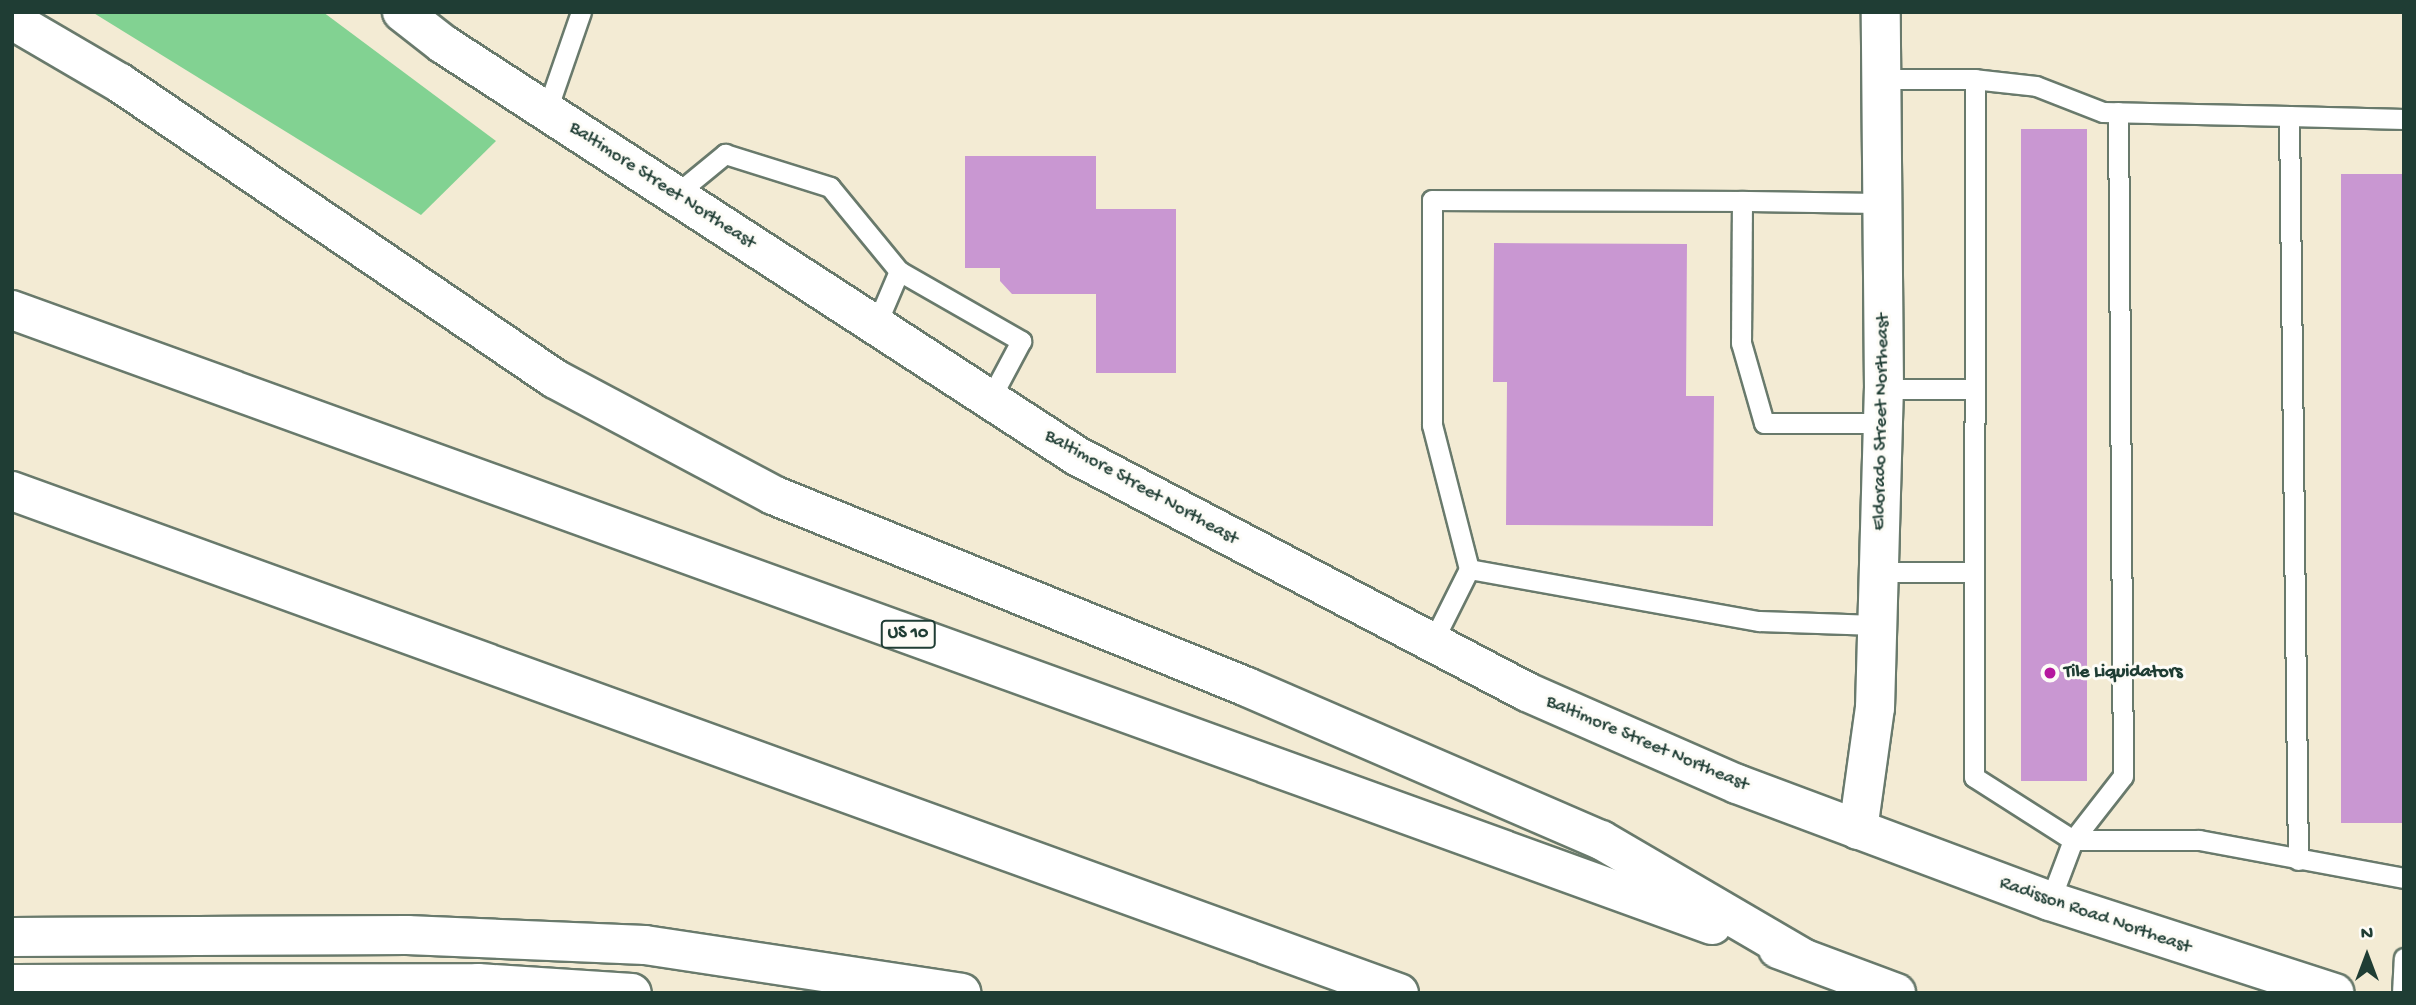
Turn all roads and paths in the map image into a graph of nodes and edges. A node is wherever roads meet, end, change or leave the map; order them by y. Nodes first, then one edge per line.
1 (402, 12) edge
2 (581, 12) edge
3 (1881, 12) edge
4 (12, 20) edge
5 (1884, 79) junction
6 (1975, 79) junction
7 (547, 110) junction
8 (2118, 112) junction
9 (2289, 116) junction
10 (2404, 119) edge
11 (676, 195) junction
12 (1742, 201) junction
13 (1885, 203) junction
14 (899, 271) junction
15 (12, 310) edge
16 (876, 325) junction
17 (1974, 389) junction
18 (990, 399) junction
19 (1884, 406) junction
20 (12, 491) edge
21 (1469, 569) junction
22 (1878, 572) junction
23 (1974, 572) junction
24 (1877, 625) junction
25 (1432, 643) junction
26 (1858, 830) junction
27 (2073, 840) junction
28 (2298, 860) junction
29 (2404, 878) edge
30 (2050, 901) junction
31 (12, 937) edge
32 (1802, 958) junction
33 (2404, 958) edge
34 (12, 984) edge
35 (632, 993) edge
36 (961, 993) edge
37 (1399, 993) edge
38 (1896, 993) edge
39 (2335, 993) edge
40 (2402, 993) edge

1 - 7 main road, Baltimore Street Northeast
2 - 7 lane
3 - 5 main road, Eldorado Street Northeast
4 - 32 main road
5 - 6 lane
5 - 13 main road, Eldorado Street Northeast
6 - 8 lane
6 - 17 lane
7 - 11 main road, Baltimore Street Northeast
8 - 9 lane
8 - 27 lane
9 - 10 lane
9 - 28 lane
11 - 14 lane
11 - 16 main road, Baltimore Street Northeast
12 - 13 lane
12 - 19 lane
12 - 21 lane
13 - 19 main road, Eldorado Street Northeast
14 - 16 lane
14 - 18 lane
15 - 32 main road, US 10
16 - 18 main road, Baltimore Street Northeast
17 - 19 lane
17 - 23 lane
18 - 25 main road, Baltimore Street Northeast
19 - 22 main road, Eldorado Street Northeast
20 - 37 main road
21 - 24 lane
21 - 25 lane
22 - 23 lane
22 - 24 main road, Eldorado Street Northeast
23 - 27 lane
24 - 26 main road, Eldorado Street Northeast
25 - 26 main road, Baltimore Street Northeast
26 - 30 main road, Radisson Road Northeast
27 - 28 lane
27 - 30 lane
28 - 29 lane
30 - 39 main road, Radisson Road Northeast
31 - 36 main road
32 - 38 main road, US 10
33 - 40 lane
34 - 35 main road

